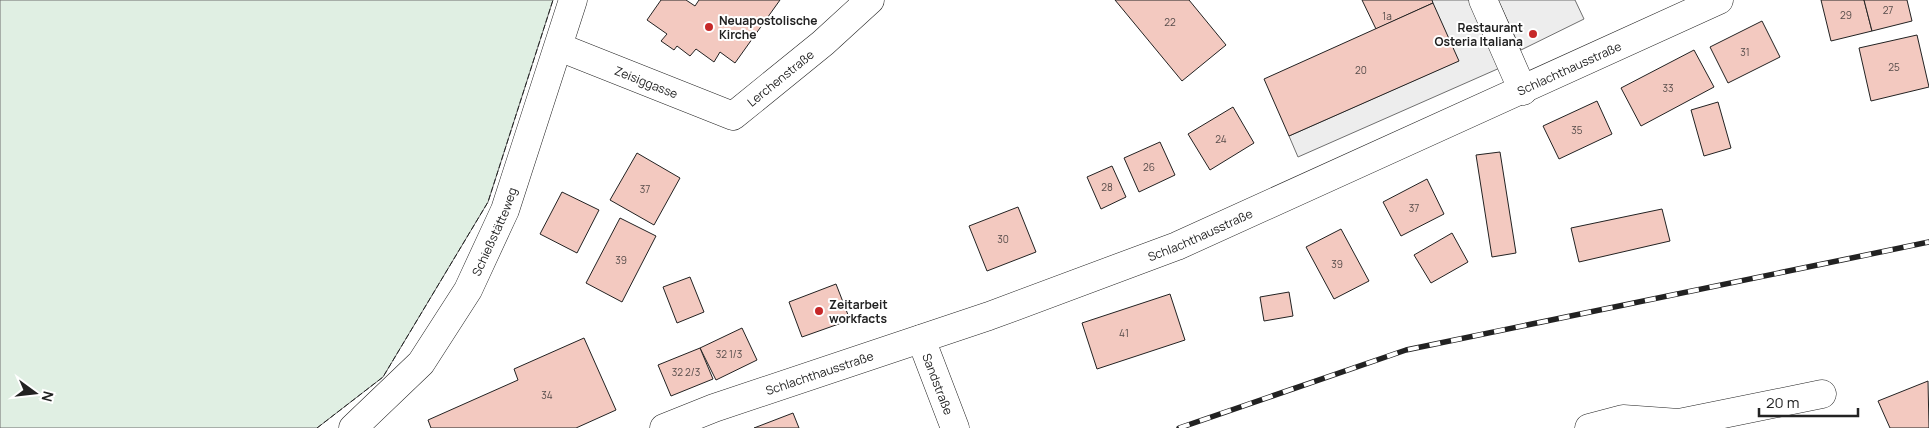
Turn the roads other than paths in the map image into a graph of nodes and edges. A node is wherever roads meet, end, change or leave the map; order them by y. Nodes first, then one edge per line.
1 (573, 0) edge
2 (870, 0) edge
3 (1483, 0) edge
4 (1719, 0) edge
5 (559, 47) junction
6 (1523, 91) junction
7 (732, 116) joint
8 (921, 339) junction
9 (1822, 394) dead end
10 (1680, 426) edge
11 (353, 428) edge
12 (664, 428) edge
13 (956, 428) edge
14 (1589, 428) edge

1 - 5 street, Schießstätteweg
2 - 7 street, Lerchenstraße
3 - 6 street
4 - 6 street, Schlachthausstraße
5 - 7 street, Zeisiggasse
5 - 11 street, Schießstätteweg
6 - 8 street, Schlachthausstraße
8 - 12 street, Schlachthausstraße
8 - 13 street, Sandstraße
9 - 10 street
10 - 14 street

